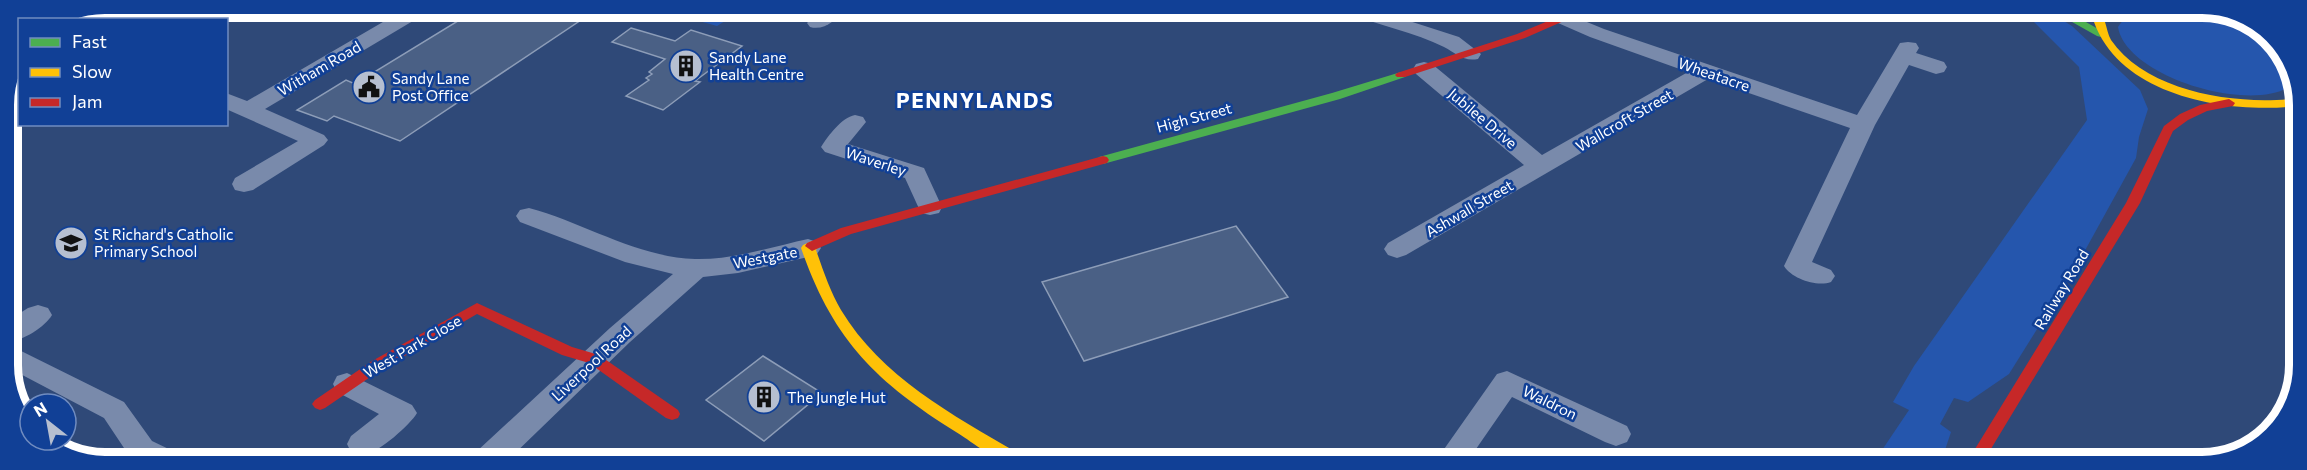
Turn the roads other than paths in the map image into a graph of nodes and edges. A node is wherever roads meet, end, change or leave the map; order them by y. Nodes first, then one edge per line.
1 (404, 18) edge
2 (823, 18) edge
3 (1380, 18) edge
4 (2071, 18) edge
5 (2102, 18) edge
6 (1565, 19) joint
7 (817, 23) dead end
8 (2101, 34) junction
9 (1470, 54) junction
10 (2131, 66) junction
11 (1936, 67) dead end
12 (1424, 69) junction
13 (1706, 72) junction
14 (2158, 99) dead end
15 (228, 101) edge
16 (2229, 103) junction
17 (2289, 106) edge
18 (249, 109) junction
19 (2166, 114) dead end
20 (855, 122) dead end
21 (1863, 125) junction
22 (2168, 129) junction
23 (1541, 167) junction
24 (244, 184) dead end
25 (930, 207) junction
26 (529, 216) dead end
27 (808, 248) junction
28 (1397, 249) dead end
29 (696, 268) junction
30 (1822, 276) dead end
31 (38, 315) dead end
32 (18, 327) edge
33 (594, 359) junction
34 (18, 360) edge
35 (348, 384) junction
36 (320, 404) dead end
37 (672, 414) dead end
38 (1616, 434) dead end
39 (362, 444) dead end
40 (147, 452) edge
41 (496, 452) edge
42 (1002, 452) edge
43 (1457, 452) edge
44 (1981, 452) edge

1 - 18 street, Witham Road
2 - 7 street
3 - 9 street
4 - 8 street
5 - 8 street
6 - 9 street, High Street
6 - 13 street, Wheatacre
8 - 10 street
9 - 12 street, High Street
10 - 14 street
10 - 16 street
11 - 21 street
12 - 23 street, Jubilee Drive
12 - 25 street, High Street
13 - 21 street, Wheatacre
13 - 23 street, Wallcroft Street
15 - 18 street
16 - 17 street
16 - 22 street
18 - 24 street
19 - 22 street
20 - 25 street, Waverley
21 - 30 street
22 - 44 street, Railway Road
23 - 28 street, Ashwall Street
25 - 27 street, High Street
26 - 29 street, Westgate
27 - 29 street, Westgate
27 - 42 street, Westgate
29 - 33 street, Liverpool Road
31 - 32 street
33 - 35 street, West Park Close
33 - 37 street, West Park Close
33 - 41 street, Liverpool Road
34 - 40 street
35 - 36 street, West Park Close
35 - 39 street, West Park Close
38 - 43 street, Waldron

